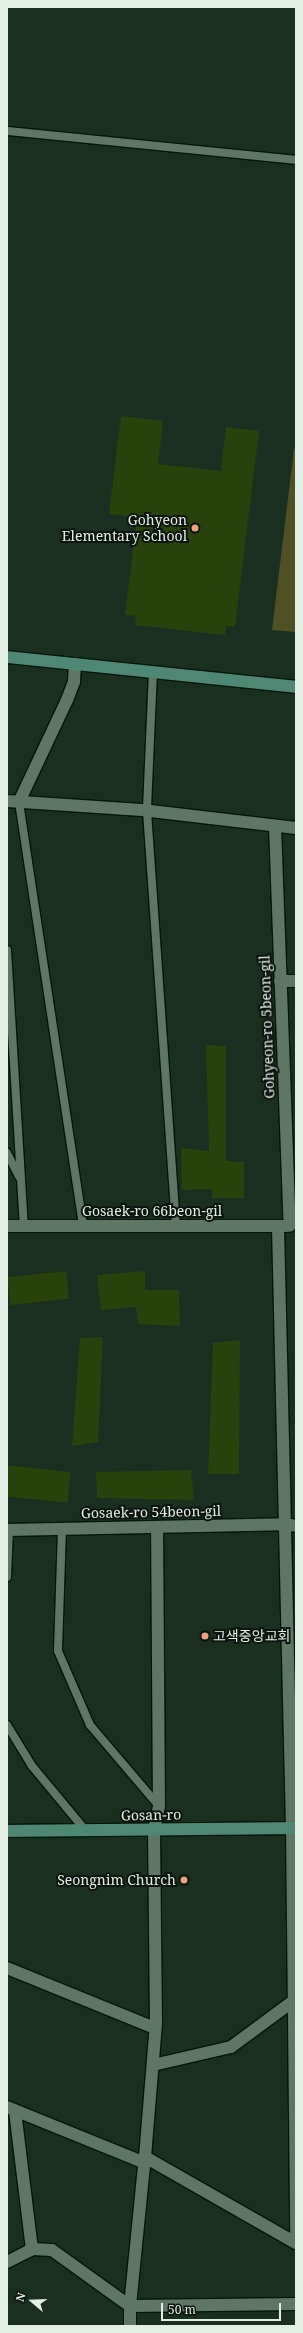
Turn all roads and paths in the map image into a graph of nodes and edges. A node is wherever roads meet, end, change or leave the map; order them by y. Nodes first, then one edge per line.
1 (7, 131) edge
2 (296, 160) edge
3 (7, 657) edge
4 (75, 664) junction
5 (153, 671) junction
6 (296, 687) edge
7 (11, 803) edge
8 (147, 811) junction
9 (275, 826) junction
10 (296, 828) edge
11 (7, 950) edge
12 (280, 981) junction
13 (296, 981) edge
14 (7, 1153) edge
15 (21, 1182) junction
16 (7, 1226) edge
17 (24, 1226) junction
18 (83, 1226) junction
19 (176, 1226) junction
20 (288, 1226) edge
21 (291, 1525) edge
22 (157, 1527) junction
23 (62, 1529) junction
24 (8, 1530) edge
25 (7, 1577) edge
26 (7, 1725) edge
27 (159, 1806) junction
28 (294, 1828) edge
29 (154, 1830) junction
30 (7, 1831) edge
31 (86, 1831) junction
32 (7, 1968) edge
33 (295, 2000) edge
34 (155, 2028) junction
35 (153, 2065) junction
36 (11, 2109) edge
37 (145, 2160) junction
38 (296, 2242) edge
39 (32, 2249) junction
40 (7, 2262) edge
41 (296, 2304) edge
42 (130, 2306) junction
43 (130, 2326) edge

1 - 2 lane
3 - 4 street
4 - 5 street
4 - 7 street
5 - 6 street
5 - 8 lane
7 - 8 street
7 - 18 lane
8 - 9 street
8 - 19 lane
9 - 10 street
9 - 12 street, Gohyeon-ro 5beon-gil
11 - 15 lane
12 - 13 street
12 - 20 street, Gohyeon-ro 5beon-gil
14 - 15 lane
15 - 17 lane
16 - 17 street, Gosaek-ro 66beon-gil
17 - 18 street, Gosaek-ro 66beon-gil
18 - 19 street, Gosaek-ro 66beon-gil
19 - 20 street, Gosaek-ro 66beon-gil
20 - 21 street, Gohyeon-ro 5beon-gil
21 - 22 street, Gosaek-ro 54beon-gil
21 - 28 street, Gohyeon-ro 5beon-gil
22 - 23 street, Gosaek-ro 54beon-gil
22 - 27 street
23 - 24 street, Gosaek-ro 54beon-gil
23 - 27 lane
24 - 25 lane
26 - 31 lane
27 - 29 street
28 - 29 street, Gosan-ro
28 - 33 street, Gohyeon-ro 5beon-gil
29 - 31 street, Gosan-ro
29 - 34 street
30 - 31 street, Gosan-ro
32 - 34 street
33 - 35 street
33 - 38 street, Gohyeon-ro 5beon-gil
34 - 35 street
35 - 37 street
36 - 37 street
36 - 39 street
37 - 38 street
37 - 42 street
39 - 40 street
39 - 42 street
41 - 42 street
42 - 43 street

